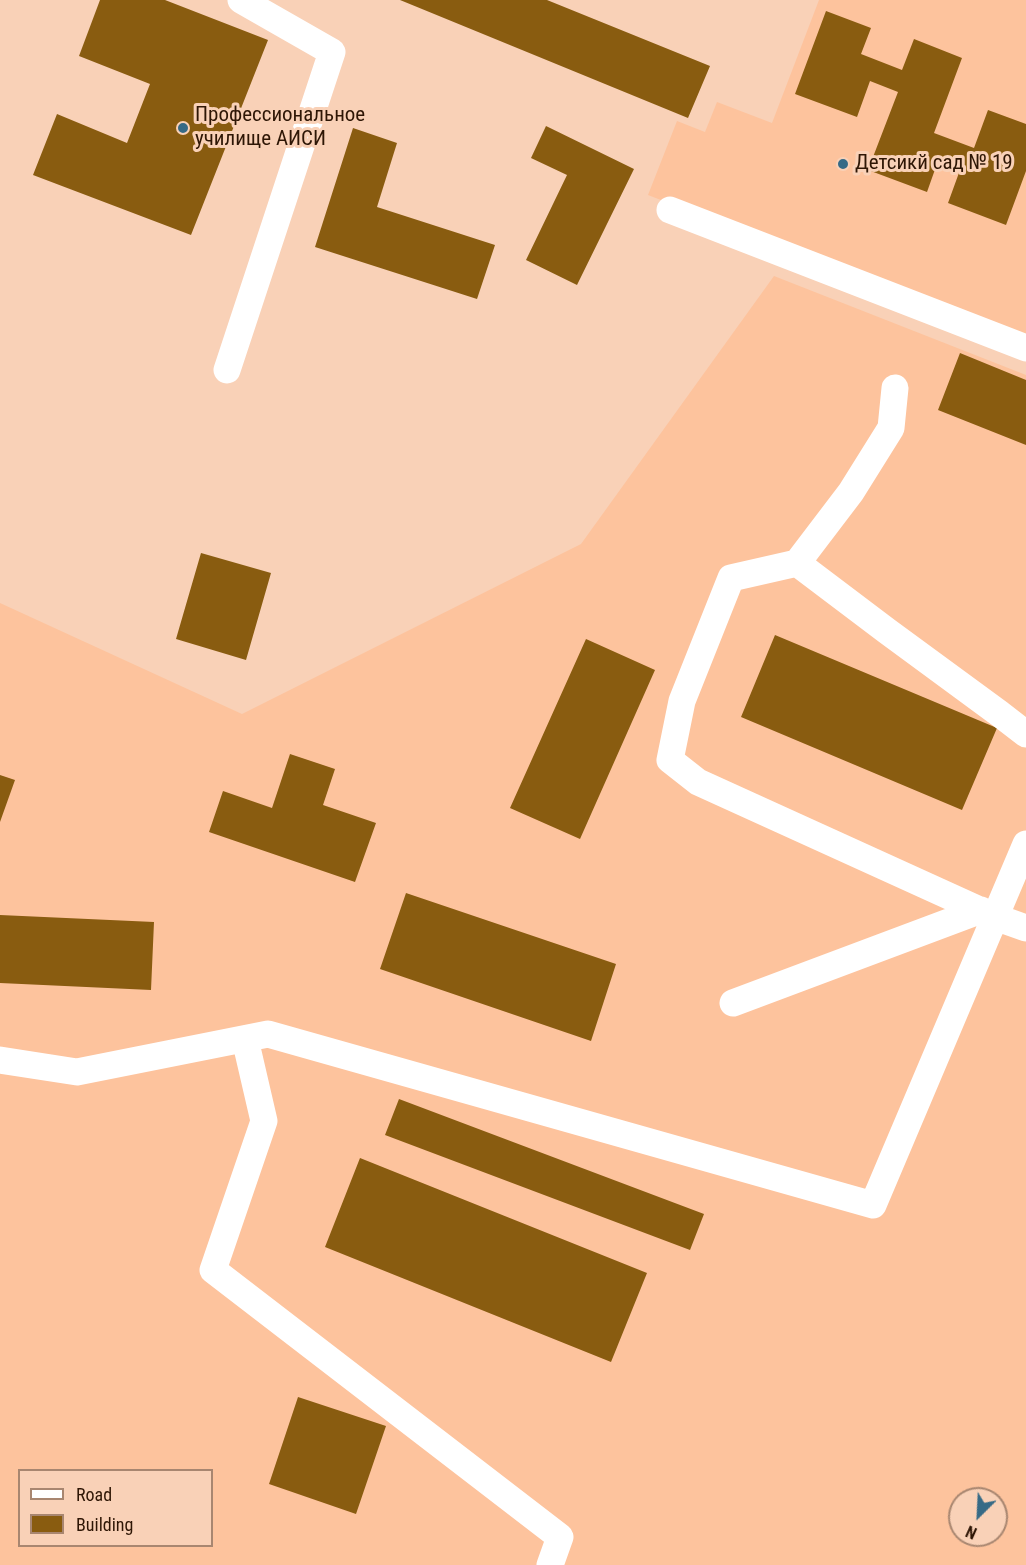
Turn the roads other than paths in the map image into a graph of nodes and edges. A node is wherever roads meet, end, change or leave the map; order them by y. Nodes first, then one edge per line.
1 (241, 0) edge
2 (670, 210) dead end
3 (1026, 348) edge
4 (227, 370) dead end
5 (895, 388) dead end
6 (797, 563) junction
7 (1026, 734) edge
8 (1026, 844) edge
9 (988, 914) junction
10 (1026, 928) edge
11 (733, 1003) dead end
12 (245, 1039) junction
13 (0, 1060) edge
14 (550, 1565) edge

1 - 4 lane
2 - 3 lane
5 - 6 lane
6 - 7 lane
6 - 9 lane
8 - 9 lane
9 - 10 lane
9 - 11 lane
9 - 12 lane
12 - 13 lane
12 - 14 lane

